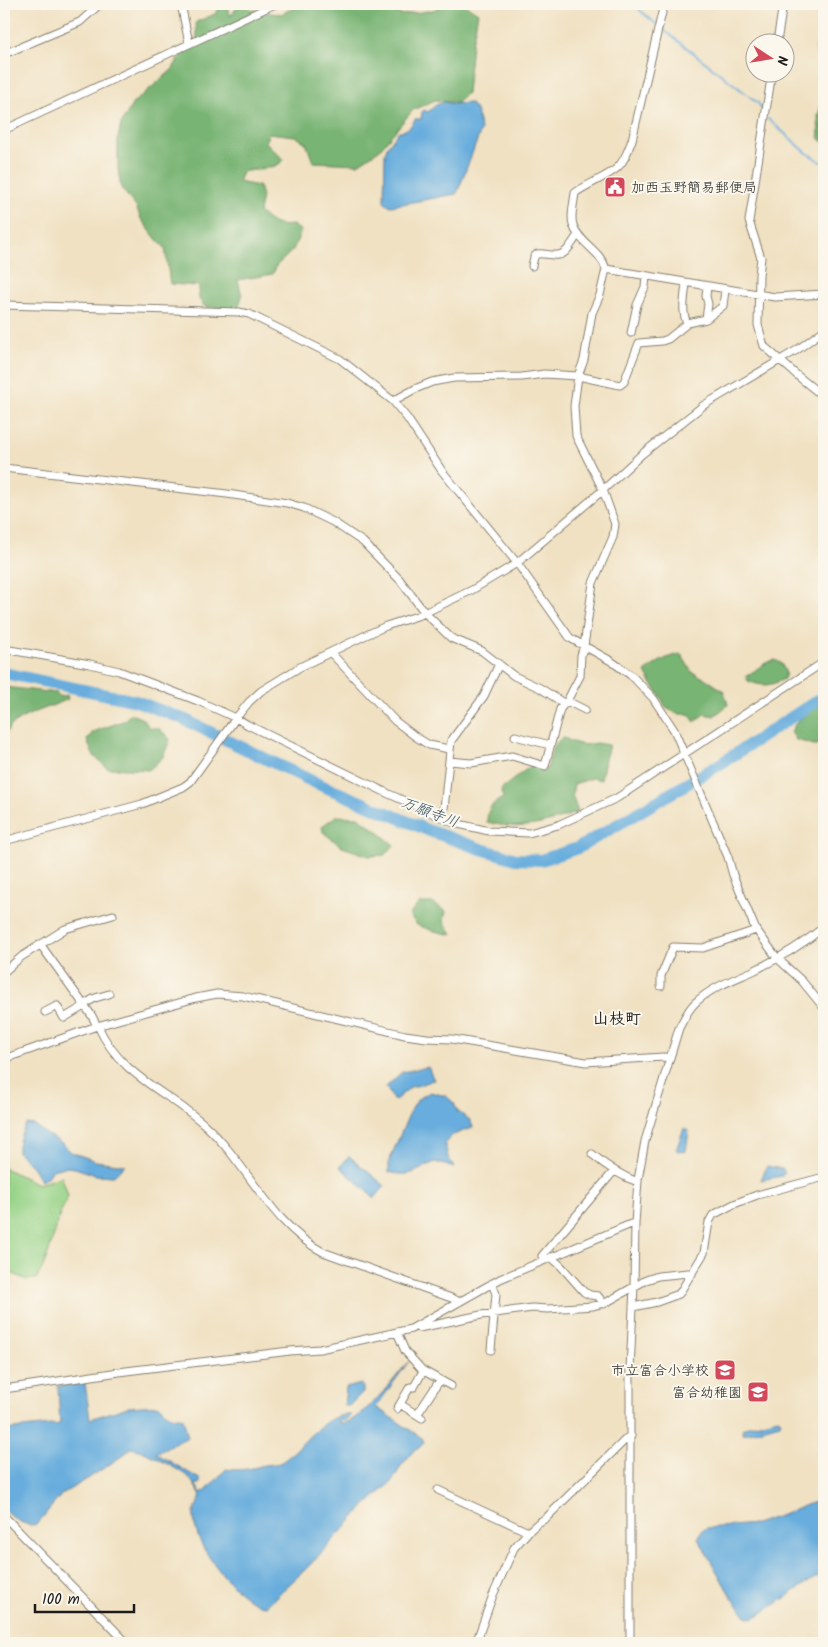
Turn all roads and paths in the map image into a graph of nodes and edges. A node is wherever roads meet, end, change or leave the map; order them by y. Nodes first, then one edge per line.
1 (100, 4) edge
2 (181, 4) edge
3 (275, 4) edge
4 (664, 4) edge
5 (783, 4) edge
6 (779, 32) edge
7 (188, 43) junction
8 (4, 54) edge
9 (770, 82) edge
10 (4, 130) edge
11 (578, 234) junction
12 (532, 266) dead end
13 (606, 269) junction
14 (646, 276) junction
15 (686, 283) junction
16 (707, 287) junction
17 (725, 290) junction
18 (758, 294) junction
19 (824, 294) edge
20 (4, 305) edge
21 (706, 319) junction
22 (687, 323) junction
23 (824, 330) edge
24 (631, 333) dead end
25 (781, 360) junction
26 (578, 376) junction
27 (824, 397) edge
28 (393, 401) junction
29 (4, 468) edge
30 (603, 490) junction
31 (517, 563) junction
32 (425, 613) junction
33 (584, 646) junction
34 (4, 649) edge
35 (331, 653) junction
36 (824, 662) edge
37 (499, 664) junction
38 (566, 702) junction
39 (585, 710) dead end
40 (235, 719) junction
41 (514, 736) dead end
42 (550, 745) junction
43 (449, 749) junction
44 (684, 755) junction
45 (450, 761) junction
46 (441, 817) junction
47 (4, 841) edge
48 (113, 915) dead end
49 (824, 927) edge
50 (756, 930) junction
51 (40, 944) junction
52 (777, 958) junction
53 (4, 972) edge
54 (661, 986) dead end
55 (110, 994) dead end
56 (84, 1005) junction
57 (824, 1008) edge
58 (45, 1012) dead end
59 (97, 1026) junction
60 (670, 1058) junction
61 (4, 1059) edge
62 (592, 1154) dead end
63 (614, 1171) junction
64 (824, 1177) edge
65 (638, 1182) junction
66 (635, 1224) junction
67 (548, 1258) junction
68 (692, 1274) junction
69 (492, 1283) junction
70 (634, 1286) junction
71 (459, 1302) junction
72 (604, 1304) junction
73 (633, 1307) junction
74 (494, 1314) junction
75 (417, 1325) junction
76 (397, 1332) junction
77 (491, 1350) dead end
78 (424, 1371) junction
79 (440, 1380) junction
80 (451, 1386) dead end
81 (4, 1389) edge
82 (631, 1436) junction
83 (438, 1490) dead end
84 (4, 1516) edge
85 (528, 1532) junction
86 (127, 1643) edge
87 (476, 1643) edge
88 (630, 1643) edge

1 - 8 street
2 - 7 street
3 - 7 street
4 - 11 street
5 - 6 street
7 - 10 street
9 - 18 street
11 - 12 street
11 - 13 street
13 - 14 street
13 - 26 street
14 - 15 street
14 - 24 street
15 - 16 street
15 - 22 street
16 - 17 street
16 - 21 street
17 - 18 street
17 - 21 street
18 - 19 street
18 - 25 street
20 - 28 street
21 - 22 street
22 - 26 street
23 - 25 street
25 - 27 street
25 - 30 street
26 - 28 street
26 - 30 street
28 - 31 street
29 - 32 street
30 - 31 street
30 - 33 street
31 - 32 street
31 - 33 street
32 - 35 street
32 - 37 street
33 - 38 street
33 - 44 street
34 - 40 street
35 - 40 street
35 - 43 street
36 - 44 street
37 - 38 street
37 - 43 street
38 - 39 street
38 - 42 street
40 - 46 street
40 - 47 street
41 - 42 street
42 - 45 street
43 - 45 street
44 - 46 street
44 - 50 street
45 - 46 street
48 - 51 street
49 - 52 street
50 - 52 street
50 - 54 street
51 - 53 street
51 - 56 street
52 - 57 street
52 - 60 street
55 - 56 street
56 - 58 street
56 - 59 street
59 - 60 street
59 - 61 street
59 - 71 street
60 - 65 street
62 - 63 street
63 - 65 street
63 - 67 street
64 - 68 street
65 - 66 street
66 - 67 street
66 - 70 street
67 - 69 street
67 - 72 street
68 - 70 street
68 - 73 street
69 - 71 street
69 - 74 street
70 - 72 street
70 - 73 street
71 - 75 street
72 - 74 street
73 - 82 street
74 - 75 street
74 - 77 street
75 - 76 street
76 - 78 street
76 - 81 street
78 - 79 street
78 - 79 street
79 - 80 street
82 - 85 street
82 - 88 street
83 - 85 street
84 - 86 street
85 - 87 street

